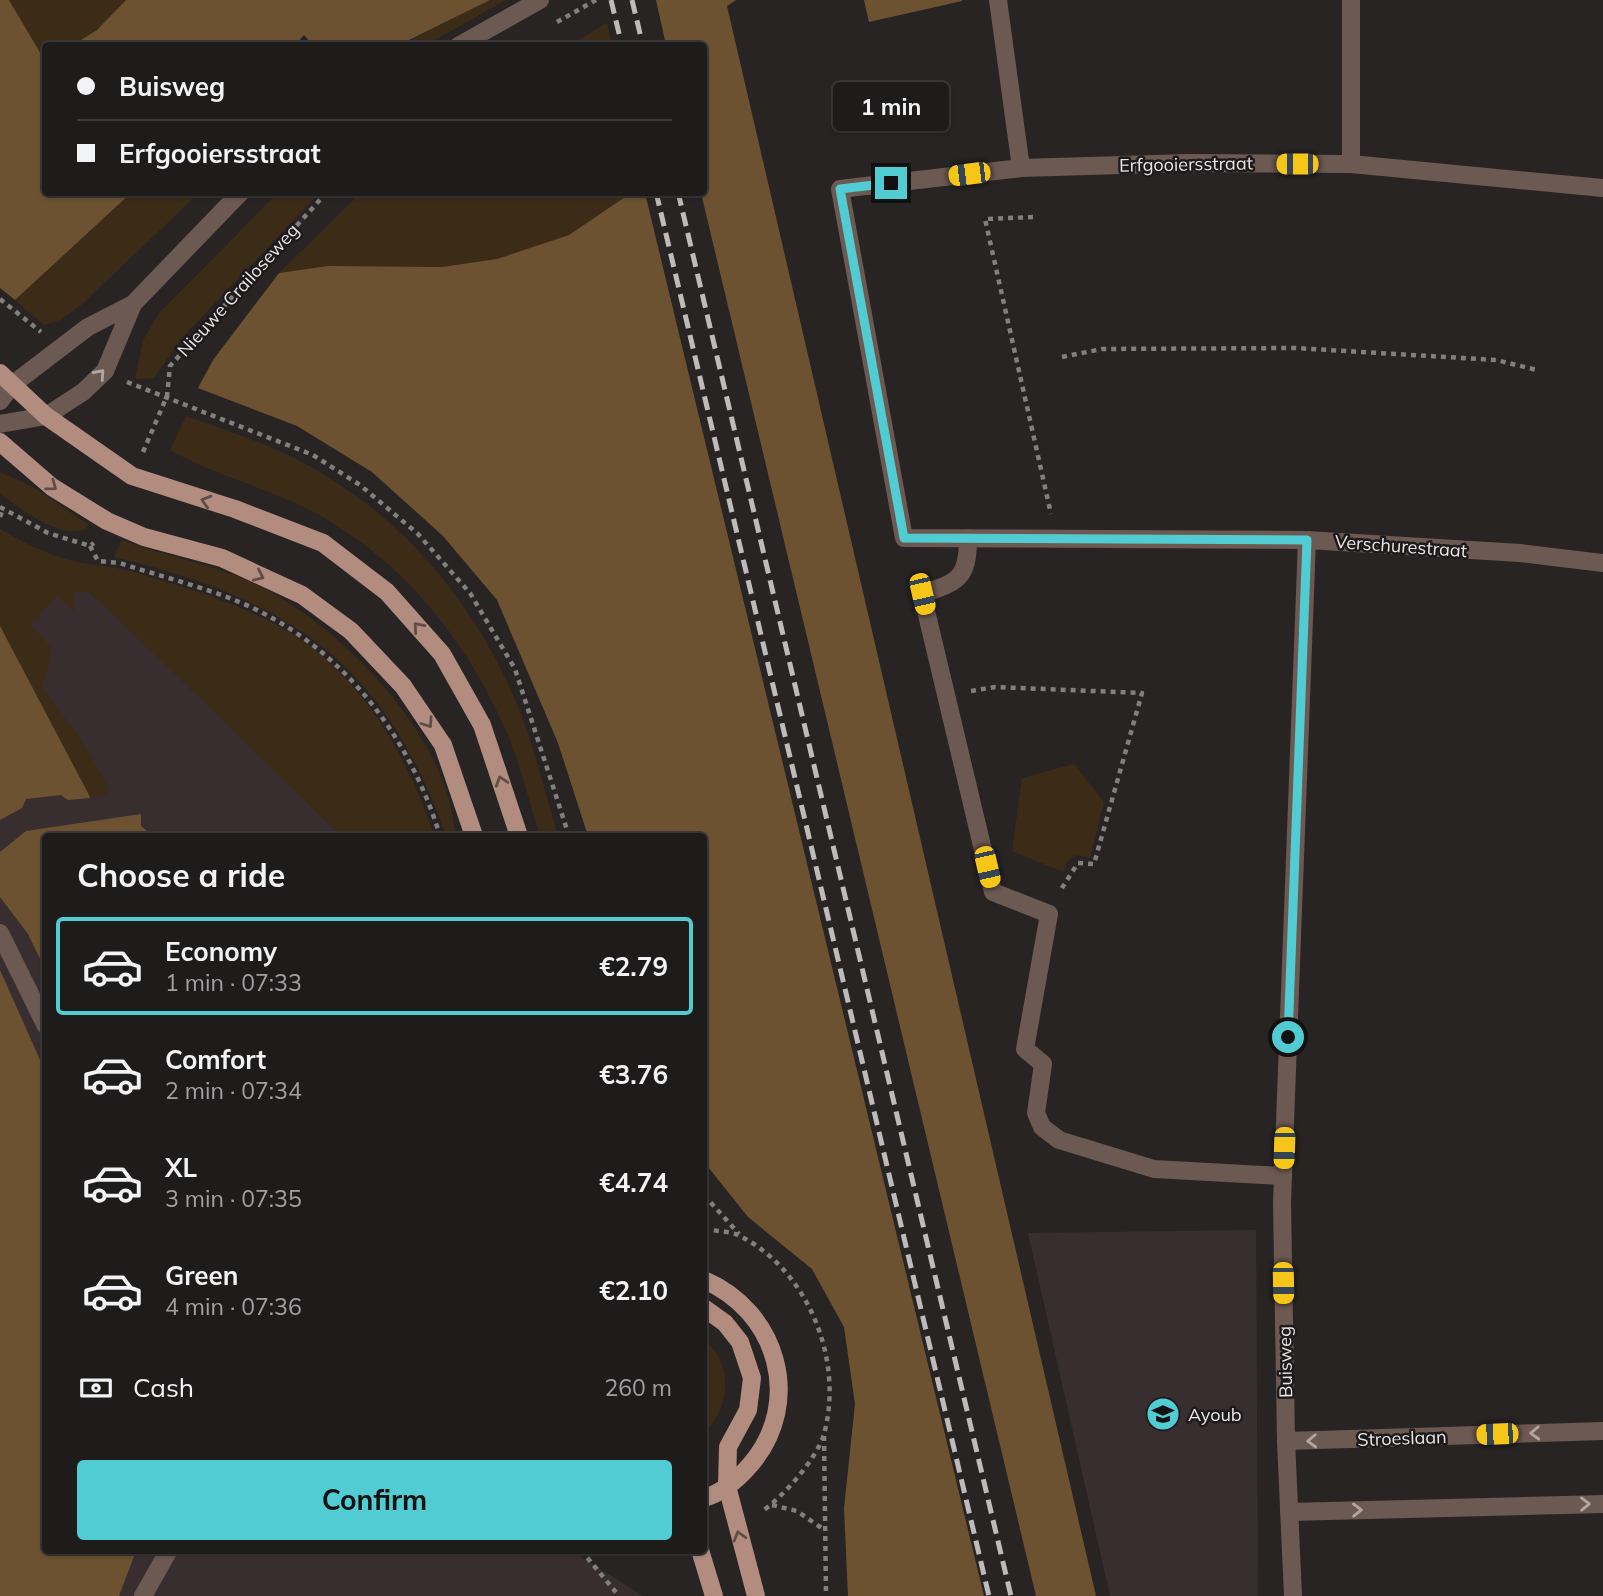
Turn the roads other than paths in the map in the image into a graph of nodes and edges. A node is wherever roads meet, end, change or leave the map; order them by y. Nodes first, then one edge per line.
1 (540, 0) edge
2 (998, 0) edge
3 (1352, 0) edge
4 (465, 42) edge
5 (1351, 164) junction
6 (1021, 168) junction
7 (1603, 188) edge
8 (237, 196) edge
9 (133, 304) junction
10 (6, 379) edge
11 (0, 401) edge
12 (46, 416) junction
13 (0, 424) edge
14 (0, 442) edge
15 (904, 538) joint
16 (968, 538) junction
17 (1307, 540) junction
18 (1603, 563) edge
19 (473, 833) edge
20 (518, 833) edge
21 (0, 933) edge
22 (42, 1018) edge
23 (1283, 1175) junction
24 (707, 1282) edge
25 (707, 1310) edge
26 (1603, 1431) edge
27 (1286, 1441) junction
28 (727, 1486) junction
29 (707, 1496) edge
30 (1603, 1504) edge
31 (1289, 1512) junction
32 (167, 1554) edge
33 (701, 1554) edge
34 (143, 1596) edge
35 (715, 1596) edge
36 (757, 1596) edge
37 (1293, 1596) edge

1 - 4 street
2 - 6 street
3 - 5 street
5 - 6 street, Erfgooiersstraat
5 - 7 street, Erfgooiersstraat
6 - 15 street, Erfgooiersstraat
8 - 9 street
9 - 10 street
12 -> 9 street
10 - 11 street
10 - 12 main road
12 - 13 street
20 -> 12 main road
14 -> 19 main road
15 - 16 street, Verschurestraat
16 - 17 street, Verschurestraat
16 - 23 street
17 - 18 street, Verschurestraat
17 - 23 street, Buisweg
21 - 22 street
23 - 27 street, Buisweg
24 - 28 main road
25 - 28 main road
26 -> 27 street, Stroeslaan
27 - 31 street, Buisweg
28 - 29 main road
36 -> 28 main road
31 -> 30 street
31 - 37 street, Buisweg
32 - 34 street
33 - 35 main road

